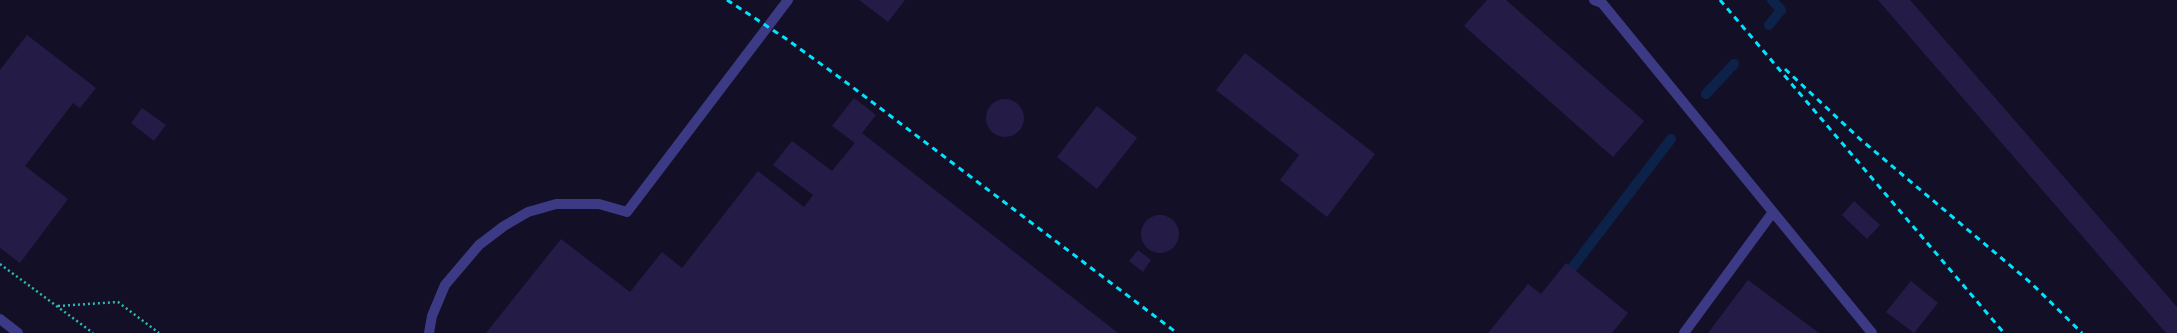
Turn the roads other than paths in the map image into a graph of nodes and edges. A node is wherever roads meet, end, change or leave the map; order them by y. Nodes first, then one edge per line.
1 (788, 0) edge
2 (1594, 0) edge
3 (1773, 212) junction
4 (0, 319) edge
5 (18, 333) edge
6 (428, 333) edge
7 (1684, 333) edge
8 (1872, 333) edge

1 - 6 lane
2 - 3 lane
3 - 7 lane
3 - 8 lane
4 - 5 lane

